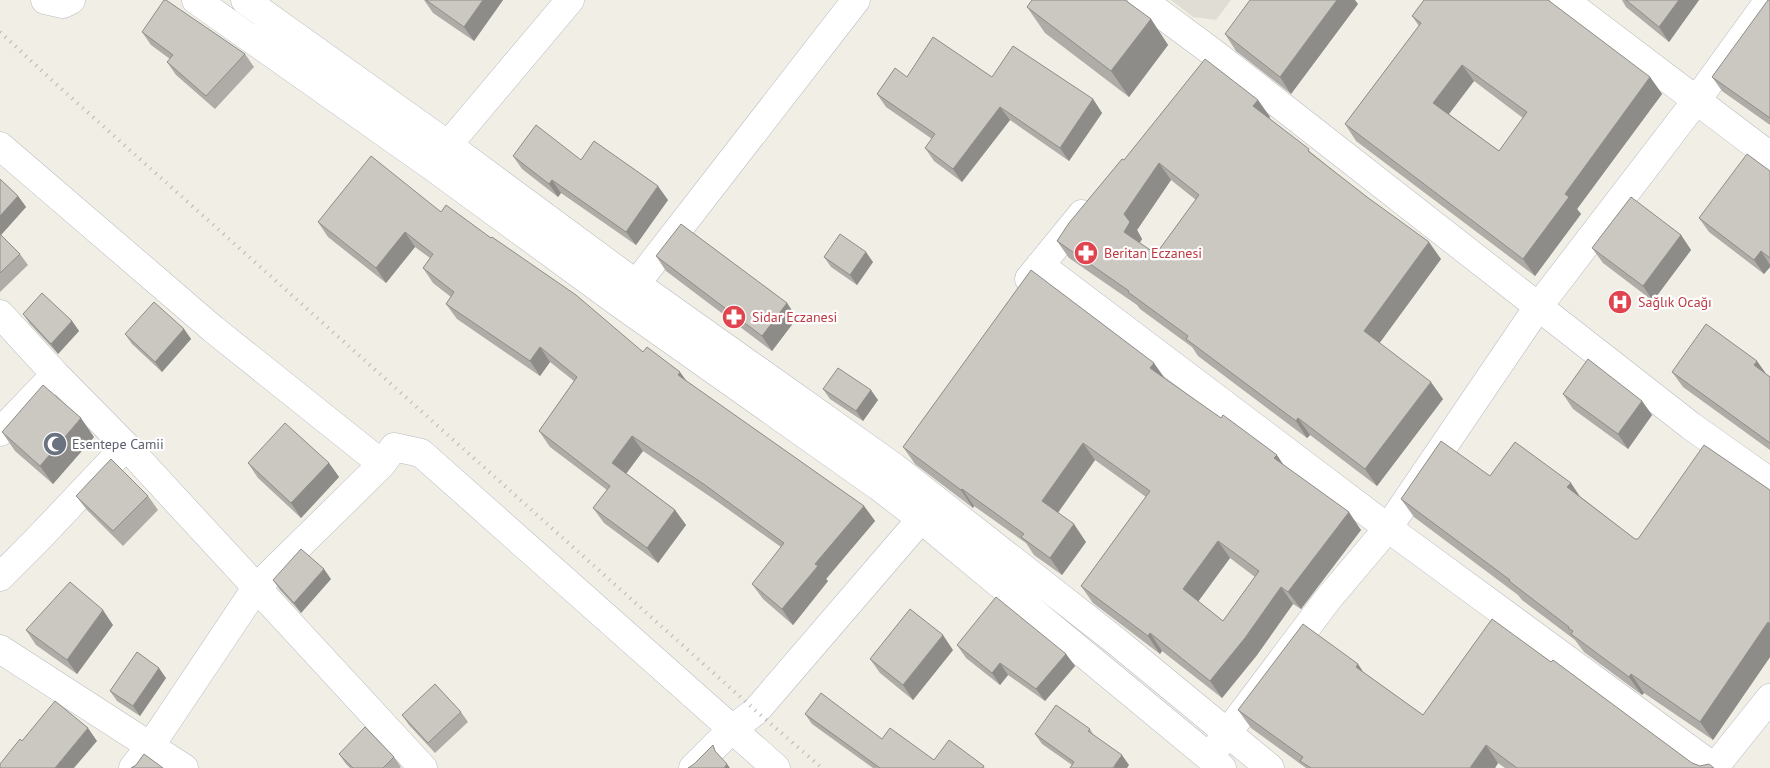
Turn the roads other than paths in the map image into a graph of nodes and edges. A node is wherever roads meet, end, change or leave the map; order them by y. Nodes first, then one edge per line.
1 (45, 0) edge
2 (71, 0) edge
3 (196, 0) edge
4 (245, 0) edge
5 (856, 0) edge
6 (1142, 0) edge
7 (1564, 0) edge
8 (1769, 0) edge
9 (563, 2) edge
10 (1232, 31) edge
11 (1208, 62) junction
12 (1696, 101) junction
13 (448, 145) junction
14 (0, 146) edge
15 (1770, 156) edge
16 (433, 167) junction
17 (1096, 197) edge
18 (1040, 265) junction
19 (636, 284) junction
20 (1016, 297) edge
21 (1538, 307) junction
22 (0, 314) edge
23 (55, 374) junction
24 (0, 432) edge
25 (126, 446) junction
26 (382, 464) junction
27 (892, 468) junction
28 (1770, 482) edge
29 (921, 519) junction
30 (1388, 528) junction
31 (0, 576) edge
32 (256, 588) junction
33 (0, 649) edge
34 (1770, 698) edge
35 (731, 730) junction
36 (1227, 733) junction
37 (151, 745) junction
38 (1215, 763) edge
39 (133, 768) edge
40 (184, 768) edge
41 (423, 768) edge
42 (693, 768) edge
43 (776, 768) edge
44 (1270, 768) edge
45 (1715, 768) edge

1 - 2 street
3 - 16 street
4 - 13 street
5 - 19 street
6 - 11 street
7 - 12 street
8 - 12 street
9 - 13 street
10 - 11 street
11 - 21 street
12 - 15 street
12 - 21 street
13 - 16 street
13 - 19 street
14 - 26 street
16 - 27 street
17 - 18 street
18 - 20 street
18 - 30 street
19 - 27 street
21 - 28 street
21 - 30 street
22 - 23 street
23 - 24 street
23 - 25 street
25 - 31 street
25 - 32 street
26 - 32 street
26 - 35 street
27 - 29 street
27 - 36 street
29 - 35 street
29 - 38 street
30 - 36 street
30 - 45 street
32 - 37 street
32 - 41 street
33 - 37 street
34 - 45 street
35 - 42 street
35 - 43 street
36 - 38 street
36 - 44 street
37 - 39 street
37 - 40 street

